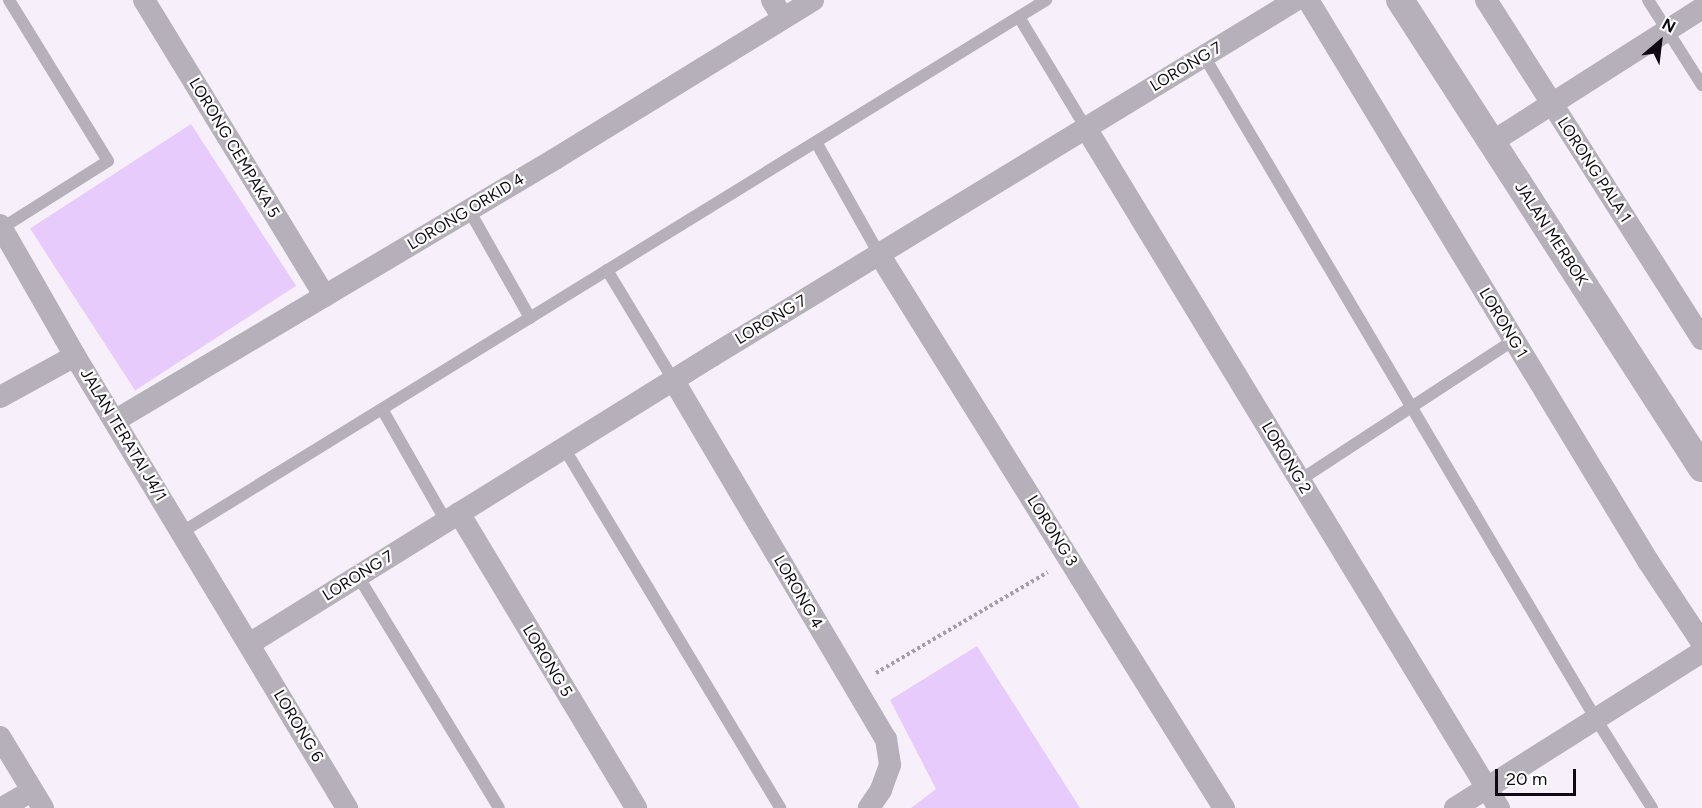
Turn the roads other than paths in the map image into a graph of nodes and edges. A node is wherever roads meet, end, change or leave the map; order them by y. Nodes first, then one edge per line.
1 (9, 0) edge
2 (813, 0) edge
3 (1046, 0) edge
4 (1296, 0) edge
5 (1308, 0) edge
6 (1400, 0) edge
7 (1486, 0) edge
8 (1648, 0) edge
9 (148, 1) edge
10 (1702, 8) edge
11 (778, 9) edge
12 (1019, 17) junction
13 (1668, 31) junction
14 (1204, 56) junction
15 (1702, 85) edge
16 (1552, 106) junction
17 (1086, 128) junction
18 (816, 142) junction
19 (1492, 142) junction
20 (469, 210) junction
21 (1, 226) edge
22 (879, 254) junction
23 (607, 270) junction
24 (325, 296) junction
25 (530, 318) junction
26 (1702, 339) edge
27 (1514, 340) junction
28 (75, 356) junction
29 (674, 381) junction
30 (0, 397) edge
31 (1411, 405) junction
32 (382, 409) junction
33 (116, 420) junction
34 (564, 448) junction
35 (1702, 468) edge
36 (1300, 480) junction
37 (452, 517) junction
38 (182, 532) junction
39 (358, 576) junction
40 (1702, 643) edge
41 (249, 644) junction
42 (1702, 652) edge
43 (1596, 719) junction
44 (0, 736) edge
45 (1487, 788) junction
46 (38, 799) edge
47 (2, 808) edge
48 (347, 808) edge
49 (499, 808) edge
50 (636, 808) edge
51 (780, 808) edge
52 (869, 808) edge
53 (1224, 808) edge
54 (1455, 808) edge
55 (1499, 808) edge
56 (1653, 808) edge

1 - 21 lane
2 - 11 street, LORONG ORKID 4
3 - 12 lane
4 - 14 street, LORONG 7
5 - 27 street, LORONG 1
6 - 19 street, JALAN MERBOK
7 - 16 street, LORONG PALA 1
8 - 13 lane
9 - 24 street, LORONG CEMPAKA 5
10 - 13 street
11 - 20 street, LORONG ORKID 4
12 - 17 lane
12 - 18 lane
13 - 15 lane
13 - 16 street
14 - 17 street, LORONG 7
14 - 31 lane
16 - 19 street
16 - 26 street, LORONG PALA 1
17 - 22 street, LORONG 7
17 - 36 street, LORONG 2
18 - 22 lane
18 - 23 lane
19 - 35 street, JALAN MERBOK
20 - 24 street, LORONG ORKID 4
20 - 25 lane
21 - 28 street, JALAN TERATAI J4/1
22 - 29 street, LORONG 7
22 - 53 street, LORONG 3
23 - 25 lane
23 - 29 lane
24 - 33 street, LORONG ORKID 4
25 - 32 lane
27 - 31 lane
27 - 40 street, LORONG 1
28 - 30 street
28 - 33 street, JALAN TERATAI J4/1
29 - 34 street, LORONG 7
29 - 52 street, LORONG 4
31 - 36 lane
31 - 43 lane
32 - 37 lane
32 - 38 lane
33 - 38 street, JALAN TERATAI J4/1
34 - 37 street, LORONG 7
34 - 51 lane
36 - 45 street, LORONG 2
37 - 39 street, LORONG 7
37 - 50 street, LORONG 5
38 - 41 street, JALAN TERATAI J4/1
39 - 41 street, LORONG 7
39 - 49 lane
41 - 48 street, LORONG 6
42 - 43 street
43 - 45 street
43 - 56 lane
44 - 46 street
45 - 54 street
45 - 55 street, LORONG 2
46 - 47 street

